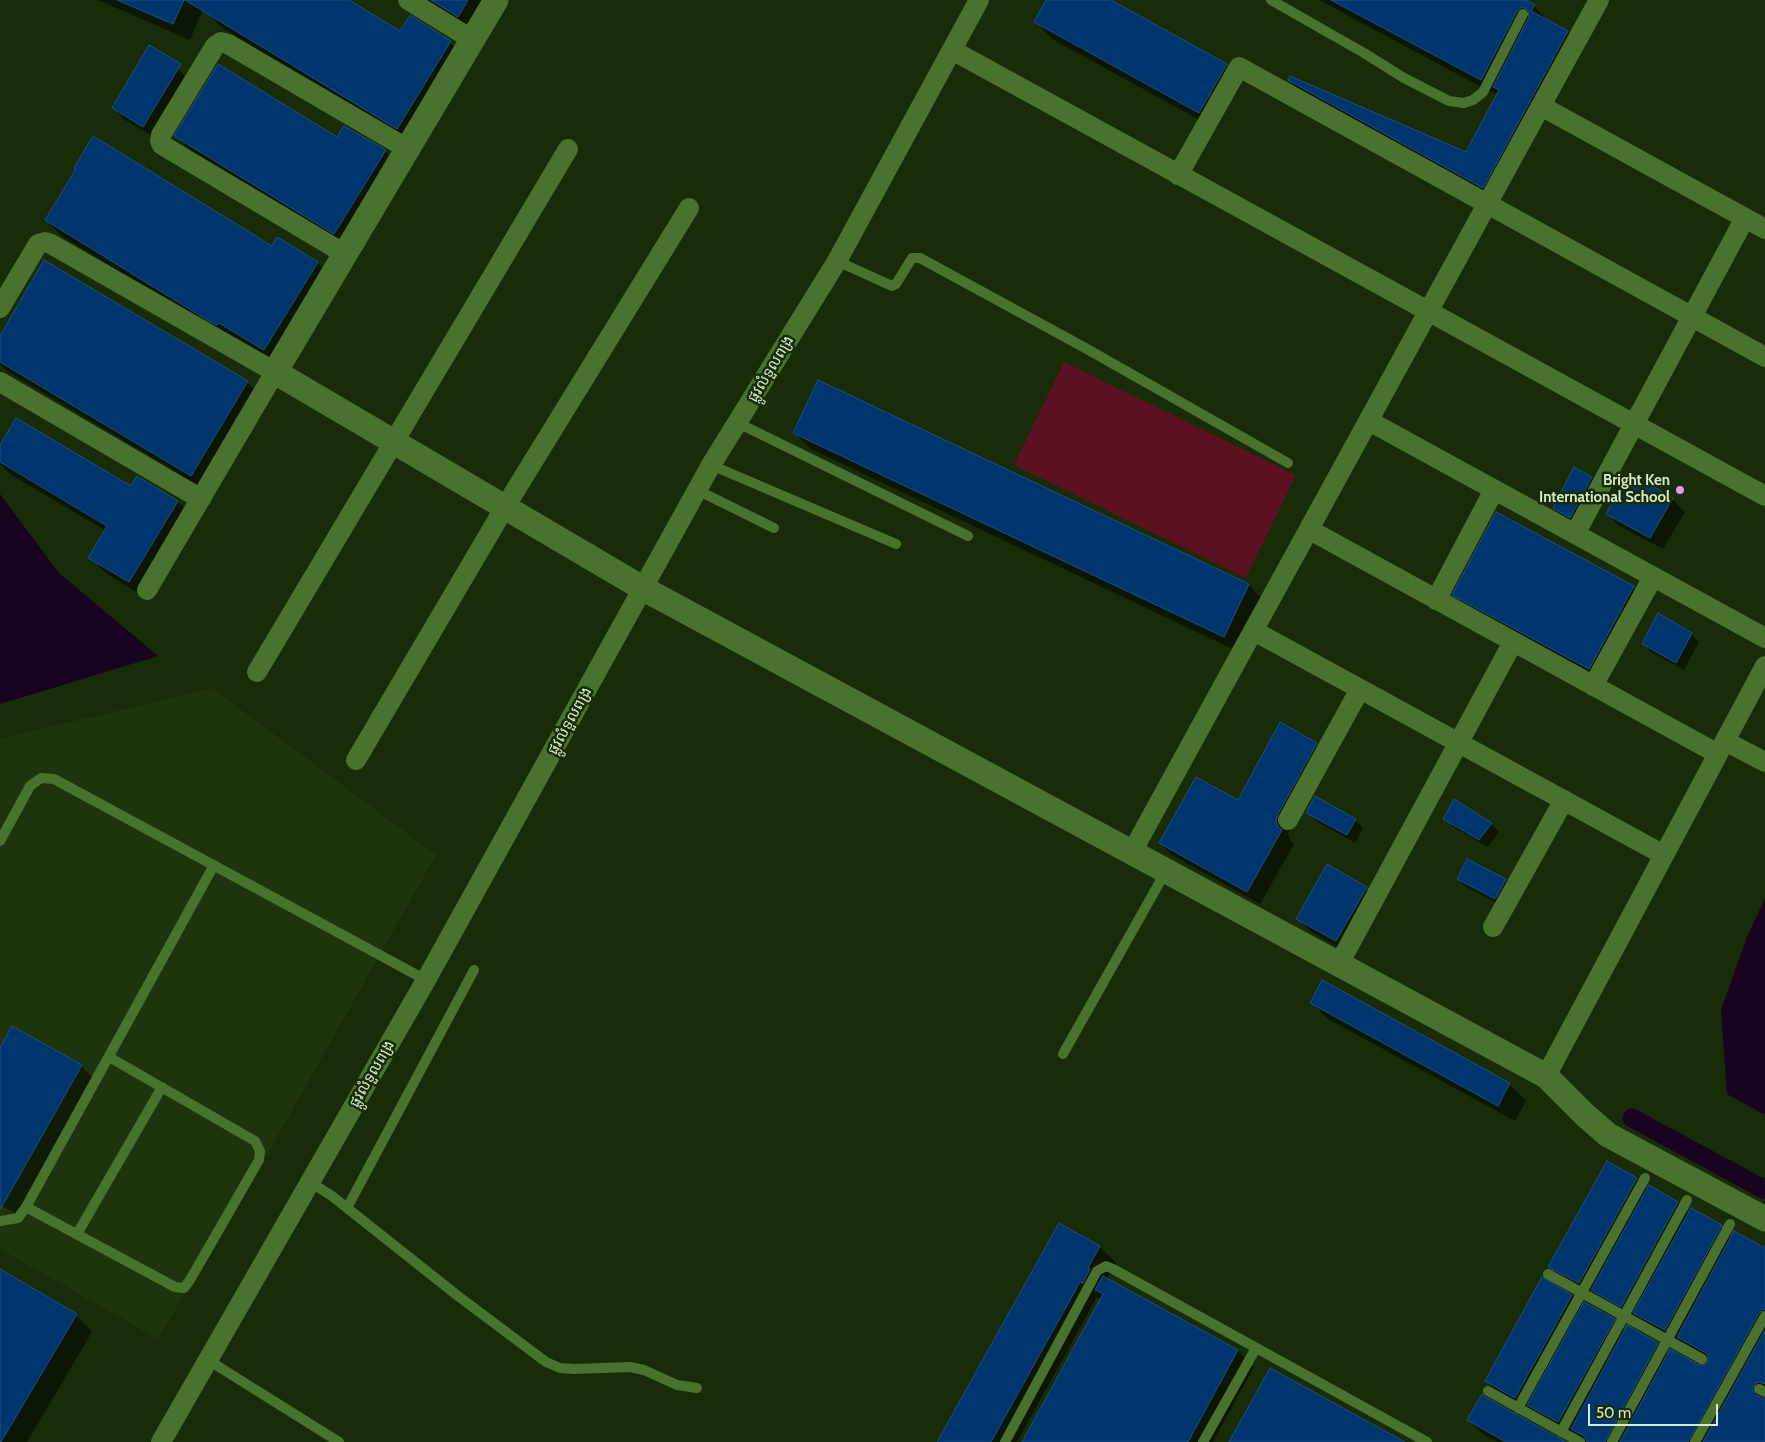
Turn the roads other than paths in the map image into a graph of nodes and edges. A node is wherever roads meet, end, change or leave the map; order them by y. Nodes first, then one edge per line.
1 (408, 0) edge
2 (496, 0) edge
3 (979, 0) edge
4 (1271, 0) edge
5 (1599, 0) edge
6 (1522, 14) dead end
7 (473, 40) junction
8 (952, 50) junction
9 (1541, 106) junction
10 (408, 149) junction
11 (568, 149) dead end
12 (1178, 175) junction
13 (1488, 204) junction
14 (689, 208) dead end
15 (1745, 218) junction
16 (1765, 229) edge
17 (345, 254) junction
18 (837, 260) junction
19 (0, 308) edge
20 (1429, 312) junction
21 (1692, 317) junction
22 (1765, 357) edge
23 (275, 372) junction
24 (0, 382) edge
25 (1369, 421) junction
26 (738, 423) junction
27 (1634, 424) junction
28 (394, 442) junction
29 (1288, 463) dead end
30 (711, 465) junction
31 (697, 490) junction
32 (1494, 490) junction
33 (1765, 496) edge
34 (201, 499) junction
35 (505, 507) junction
36 (774, 528) dead end
37 (1310, 530) junction
38 (1575, 534) junction
39 (968, 536) dead end
40 (896, 544) dead end
41 (1653, 577) junction
42 (644, 589) junction
43 (147, 590) dead end
44 (1436, 600) junction
45 (1254, 631) junction
46 (1765, 638) edge
47 (1513, 642) junction
48 (1765, 666) edge
49 (256, 672) dead end
50 (1592, 686) junction
51 (1360, 689) junction
52 (1458, 743) junction
53 (1721, 748) junction
54 (356, 760) dead end
55 (1765, 762) edge
56 (1564, 800) junction
57 (1288, 820) dead end
58 (0, 841) edge
59 (1132, 852) junction
60 (1664, 855) junction
61 (214, 865) junction
62 (1166, 871) junction
63 (1493, 927) dead end
64 (1339, 964) junction
65 (474, 970) dead end
66 (426, 980) junction
67 (1063, 1054) dead end
68 (109, 1057) junction
69 (1546, 1076) junction
70 (162, 1087) junction
71 (1645, 1178) dead end
72 (310, 1182) junction
73 (1687, 1200) dead end
74 (26, 1207) junction
75 (347, 1208) junction
76 (1765, 1220) edge
77 (0, 1221) edge
78 (1730, 1224) dead end
79 (77, 1234) junction
80 (1548, 1274) dead end
81 (1582, 1293) junction
82 (1624, 1316) junction
83 (1765, 1316) edge
84 (1667, 1340) junction
85 (1256, 1348) junction
86 (1702, 1359) dead end
87 (208, 1360) junction
88 (697, 1388) dead end
89 (1488, 1391) dead end
90 (1518, 1408) junction
91 (1561, 1432) junction
92 (1421, 1440) edge
93 (161, 1442) edge
94 (339, 1442) edge
95 (1005, 1442) edge
96 (1203, 1442) edge
97 (1580, 1442) edge
98 (1612, 1442) edge
99 (1695, 1442) edge

1 - 7 street
2 - 7 street
3 - 8 street, ផ្លូវលំទួលពង្រ
4 - 6 lane
5 - 9 street
7 - 10 street
8 - 12 street
8 - 18 street, ផ្លូវលំទួលពង្រ
9 - 13 street
9 - 15 street
10 - 17 street
10 - 17 street
11 - 28 street
12 - 13 street
12 - 20 street
13 - 20 street
13 - 21 street
14 - 35 street
15 - 16 street
15 - 21 street
17 - 23 street
18 - 26 street, ផ្លូវលំទួលពង្រ
18 - 29 lane
19 - 23 street
20 - 25 street
20 - 27 street
21 - 22 street
21 - 27 street
23 - 28 street
23 - 34 street
24 - 34 street
25 - 32 street
25 - 37 street
26 - 30 street, ផ្លូវលំទួលពង្រ
26 - 39 lane
27 - 33 street
27 - 38 street
28 - 35 street
28 - 49 street
30 - 31 street, ផ្លូវលំទួលពង្រ
30 - 40 lane
31 - 36 lane
31 - 42 street, ផ្លូវលំទួលពង្រ
32 - 38 street
32 - 44 street
34 - 43 street
35 - 42 street
35 - 54 street
37 - 44 street
37 - 45 street
38 - 41 street
41 - 46 street
41 - 50 street
42 - 59 street
42 - 66 street, ផ្លូវលំទួលពង្រ
44 - 47 street
45 - 51 street
45 - 59 street
47 - 50 street
47 - 52 street
48 - 53 street
50 - 53 street
51 - 52 street
51 - 57 street
52 - 56 street
52 - 64 street
53 - 55 street
53 - 60 street
56 - 60 street
56 - 63 street
58 - 61 lane
59 - 62 street
60 - 69 street
61 - 66 lane
61 - 68 lane
62 - 64 street
62 - 67 lane
64 - 69 street
65 - 75 lane
66 - 72 street, ផ្លូវលំទួលពង្រ
68 - 70 lane
68 - 74 lane
69 - 76 street
70 - 79 lane
70 - 79 lane
71 - 81 lane
72 - 75 lane
72 - 87 street, ផ្លូវលំទួលពង្រ
73 - 82 lane
74 - 77 lane
74 - 79 lane
75 - 88 lane
78 - 84 lane
80 - 81 lane
81 - 82 lane
81 - 90 lane
82 - 84 lane
82 - 91 lane
83 - 99 lane
84 - 86 lane
84 - 98 lane
85 - 92 lane
85 - 95 lane
85 - 96 lane
87 - 93 street, ផ្លូវលំទួលពង្រ
87 - 94 lane
89 - 90 lane
90 - 91 lane
91 - 97 lane

